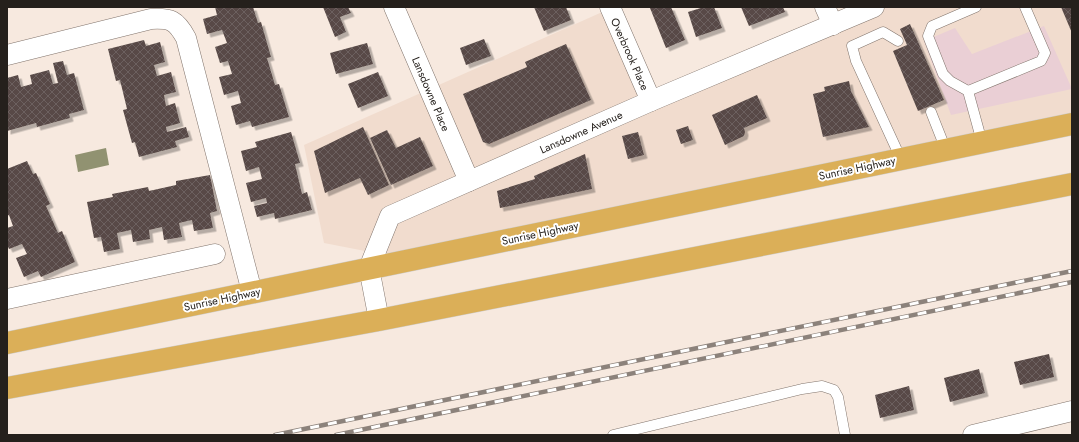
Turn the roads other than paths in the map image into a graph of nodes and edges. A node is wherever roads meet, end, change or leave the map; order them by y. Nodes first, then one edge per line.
1 (394, 7) edge
2 (610, 7) edge
3 (825, 7) edge
4 (874, 7) edge
5 (976, 7) edge
6 (1025, 7) edge
7 (832, 25) junction
8 (898, 42) dead end
9 (7, 55) edge
10 (968, 91) junction
11 (651, 101) junction
12 (931, 112) dead end
13 (1072, 124) edge
14 (982, 142) junction
15 (946, 150) junction
16 (901, 159) junction
17 (469, 181) junction
18 (1072, 184) edge
19 (215, 254) dead end
20 (369, 268) junction
21 (252, 292) junction
22 (7, 298) edge
23 (7, 315) edge
24 (379, 320) junction
25 (7, 343) edge
26 (7, 388) edge
27 (1072, 411) edge
28 (613, 435) edge
29 (845, 435) edge
30 (973, 435) edge

1 - 17 street, Lansdowne Place
2 - 11 street, Overbrook Place
3 - 7 street
4 - 7 street, Lansdowne Avenue
5 - 10 lane
6 - 10 lane
7 - 11 street, Lansdowne Avenue
8 - 16 lane
9 - 21 street
10 - 14 lane
11 - 17 street, Lansdowne Avenue
12 - 15 lane
13 - 14 highway, Sunrise Highway
14 - 15 highway, Sunrise Highway
15 - 16 highway, Sunrise Highway
16 - 20 highway, Sunrise Highway
17 - 20 street, Lansdowne Avenue
18 - 24 highway
19 - 22 street
20 - 21 highway, Sunrise Highway
20 - 24 street
21 - 25 highway, Sunrise Highway
22 - 23 street
24 - 26 highway
27 - 30 street
28 - 29 lane

